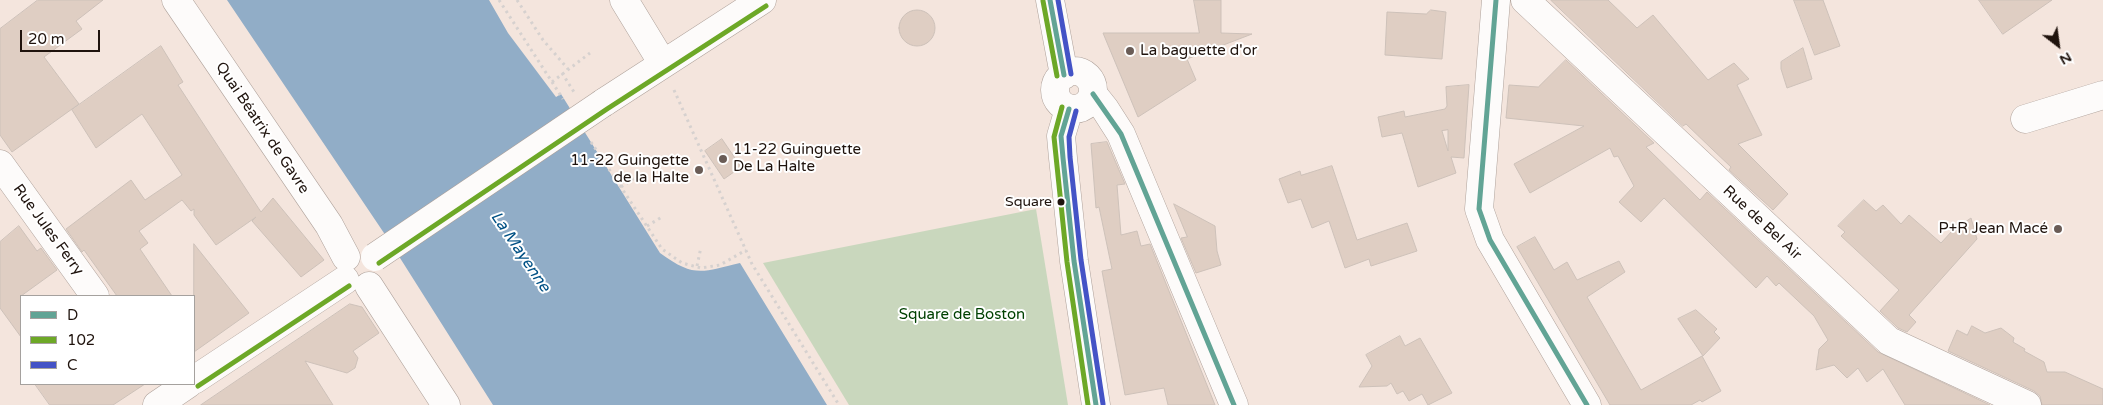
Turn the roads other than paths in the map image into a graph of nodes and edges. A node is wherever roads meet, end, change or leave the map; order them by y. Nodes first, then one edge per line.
1 (176, 0) edge
2 (624, 0) edge
3 (762, 0) edge
4 (1050, 0) edge
5 (1496, 0) edge
6 (1525, 0) edge
7 (663, 64) junction
8 (1064, 75) junction
9 (1093, 94) junction
10 (2103, 95) edge
11 (1070, 109) junction
12 (2024, 119) dead end
13 (0, 164) edge
14 (353, 274) junction
15 (95, 295) edge
16 (195, 379) edge
17 (446, 405) edge
18 (1096, 405) edge
19 (1234, 405) edge
20 (1587, 405) edge
21 (2027, 405) edge

1 - 14 street, Quai Béatrix de Gavre
2 - 7 street
3 - 7 street
4 - 8 street
5 - 20 street
6 - 21 street, Rue de Bel Air
7 - 14 street, bridge
8 - 9 street
8 - 11 street
9 - 11 street
9 - 19 street
10 - 12 street
11 - 18 street
13 - 15 street, Rue Jules Ferry
14 - 16 street
14 - 17 street, Quai Béatrix de Gavre

